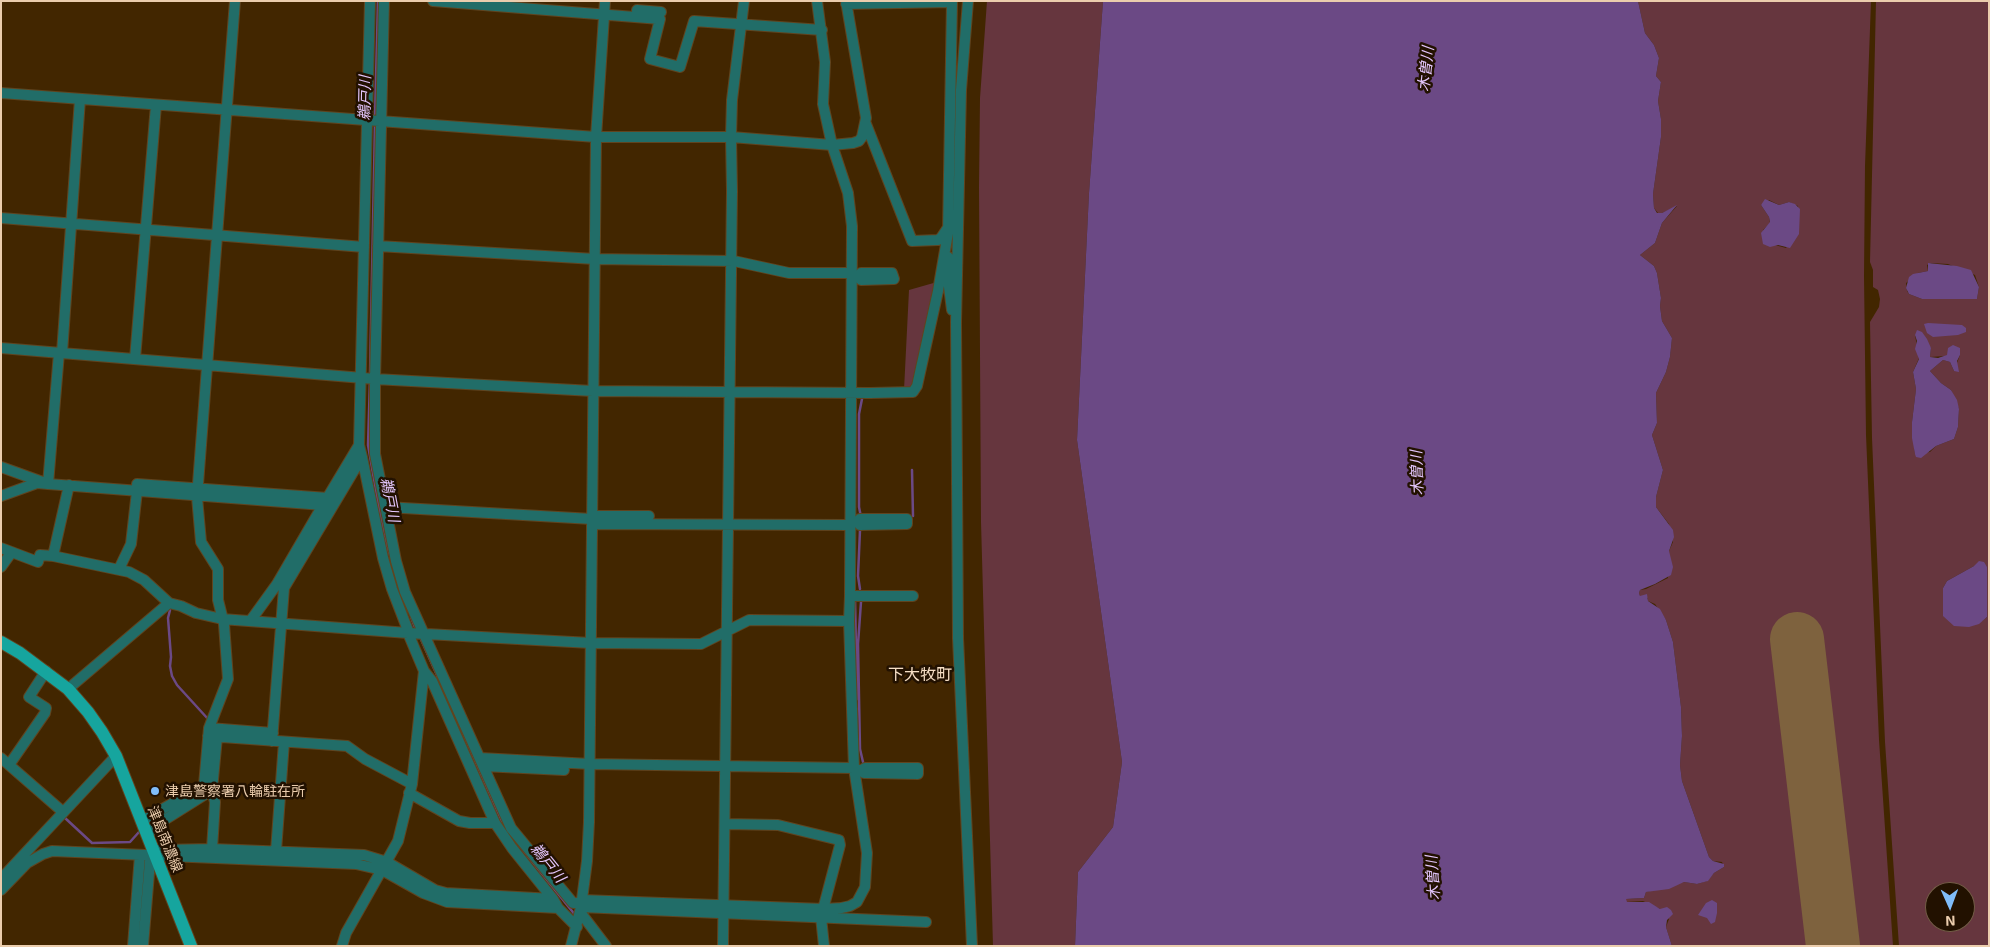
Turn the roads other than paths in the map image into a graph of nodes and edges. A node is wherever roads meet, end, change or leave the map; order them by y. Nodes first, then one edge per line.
1 (235, 1) edge
2 (370, 1) edge
3 (384, 1) edge
4 (433, 1) edge
5 (527, 1) edge
6 (744, 1) edge
7 (817, 1) edge
8 (968, 1) edge
9 (846, 2) edge
10 (952, 2) edge
11 (605, 8) edge
12 (661, 12) dead end
13 (692, 14) dead end
14 (742, 22) junction
15 (821, 27) junction
16 (1, 92) edge
17 (80, 99) junction
18 (156, 105) junction
19 (227, 110) junction
20 (374, 121) junction
21 (866, 124) junction
22 (596, 137) junction
23 (731, 137) junction
24 (832, 145) junction
25 (1, 218) edge
26 (1, 224) edge
27 (71, 226) junction
28 (948, 230) junction
29 (146, 232) junction
30 (217, 238) junction
31 (364, 249) junction
32 (378, 249) junction
33 (595, 262) junction
34 (731, 264) junction
35 (854, 276) junction
36 (956, 322) junction
37 (1, 348) edge
38 (60, 353) junction
39 (135, 359) junction
40 (207, 364) junction
41 (368, 378) junction
42 (594, 391) junction
43 (730, 392) junction
44 (851, 393) junction
45 (360, 445) junction
46 (362, 457) junction
47 (1, 467) edge
48 (48, 481) junction
49 (69, 485) junction
50 (137, 491) junction
51 (198, 493) junction
52 (1, 496) edge
53 (326, 502) junction
54 (386, 507) junction
55 (592, 520) junction
56 (728, 520) junction
57 (853, 522) junction
58 (1, 548) edge
59 (11, 553) junction
60 (53, 556) junction
61 (1, 567) edge
62 (119, 569) junction
63 (850, 596) junction
64 (913, 596) dead end
65 (169, 603) junction
66 (222, 619) junction
67 (251, 620) junction
68 (850, 621) junction
69 (281, 622) junction
70 (727, 631) junction
71 (415, 633) junction
72 (591, 643) junction
73 (3, 646) edge
74 (46, 671) junction
75 (424, 671) junction
76 (68, 689) junction
77 (211, 733) junction
78 (267, 737) junction
79 (284, 742) junction
80 (116, 756) junction
81 (481, 762) junction
82 (4, 763) edge
83 (590, 768) junction
84 (726, 769) junction
85 (856, 770) junction
86 (410, 788) junction
87 (212, 790) junction
88 (61, 814) junction
89 (142, 821) junction
90 (494, 823) junction
91 (726, 824) junction
92 (147, 834) junction
93 (212, 849) junction
94 (276, 852) junction
95 (155, 853) junction
96 (140, 854) junction
97 (384, 866) junction
98 (1, 879) edge
99 (1, 890) edge
100 (556, 903) junction
101 (724, 910) junction
102 (580, 912) junction
103 (822, 913) junction
104 (926, 922) dead end
105 (133, 946) edge
106 (143, 946) edge
107 (191, 946) edge
108 (342, 946) edge
109 (571, 946) edge
110 (606, 946) edge
111 (723, 946) edge
112 (824, 946) edge
113 (972, 946) edge

1 - 19 street
2 - 20 street
3 - 20 street
4 - 11 street
5 - 11 street
6 - 14 street
7 - 15 street
8 - 36 street
9 - 10 street
9 - 21 street
10 - 28 street
11 - 12 street
11 - 14 street
11 - 22 street
13 - 14 street
14 - 15 street
14 - 23 street
15 - 24 street
16 - 17 street
17 - 18 street
17 - 27 street
18 - 19 street
18 - 29 street
19 - 20 street
19 - 30 street
20 - 22 street
20 - 31 street
20 - 32 street
21 - 24 street
21 - 28 street
22 - 23 street
22 - 33 street
23 - 24 street
23 - 34 street
24 - 35 street
25 - 27 street
26 - 27 street
27 - 29 street
27 - 38 street
28 - 36 street
28 - 44 street
29 - 30 street
29 - 39 street
30 - 31 street
30 - 40 street
31 - 41 street
32 - 33 street
32 - 41 street
33 - 34 street
33 - 42 street
34 - 35 street
34 - 43 street
35 - 44 street
36 - 113 street
37 - 38 street
38 - 39 street
38 - 48 street
39 - 40 street
40 - 41 street
40 - 51 street
41 - 42 street
41 - 45 street
41 - 54 street
42 - 43 street
42 - 55 street
43 - 44 street
43 - 56 street
44 - 57 street
45 - 46 street
45 - 53 street
46 - 69 street
46 - 71 street
47 - 48 street
48 - 49 street
48 - 51 street
48 - 52 street
49 - 50 street
49 - 60 street
50 - 51 street
50 - 62 street
51 - 53 street
51 - 66 street
53 - 67 street
54 - 55 street
54 - 71 street
55 - 56 street
55 - 72 street
56 - 57 street
56 - 70 street
57 - 63 street
58 - 59 street
59 - 60 street
59 - 61 street
60 - 62 street
62 - 65 street
63 - 64 street
63 - 68 street
65 - 66 street
65 - 76 street
66 - 67 street
66 - 77 street
67 - 69 street
68 - 70 street
68 - 85 street
69 - 71 street
69 - 78 street
70 - 72 street
70 - 84 street
71 - 72 street
71 - 75 street
71 - 81 street
72 - 83 street
73 - 74 main road, 津島南濃線
74 - 76 main road, 津島南濃線
74 - 82 street
75 - 86 street
75 - 90 street
76 - 80 main road, 津島南濃線
77 - 78 street
77 - 87 street
77 - 89 street
78 - 79 street
79 - 86 street
79 - 94 street
80 - 88 street
80 - 89 main road, 津島南濃線
81 - 83 street
81 - 102 street
82 - 88 street
83 - 84 street
83 - 102 street
84 - 85 street
84 - 91 street
85 - 103 street
86 - 90 street
86 - 97 street
87 - 92 street
87 - 93 street
88 - 98 street
89 - 92 main road, 津島南濃線
90 - 100 street
91 - 101 street
91 - 103 street
92 - 95 main road, 津島南濃線
93 - 94 street
93 - 95 street
94 - 97 street
95 - 96 street
95 - 97 street
95 - 106 street
95 - 107 main road, 津島南濃線
96 - 99 street
96 - 105 street
97 - 100 street
97 - 108 street
100 - 102 street
101 - 102 street
101 - 103 street
101 - 111 street
102 - 109 street
102 - 110 street
103 - 104 street
103 - 112 street

